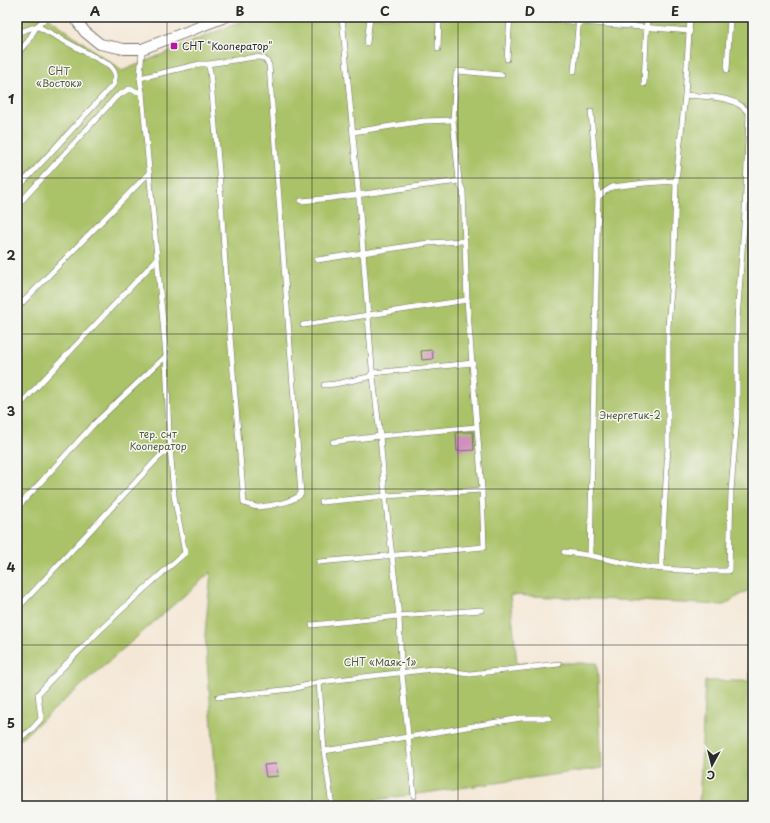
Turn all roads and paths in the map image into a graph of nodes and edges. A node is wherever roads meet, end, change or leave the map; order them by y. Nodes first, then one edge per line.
1 (47, 17) edge
2 (74, 17) edge
3 (225, 17) edge
4 (342, 17) edge
5 (370, 17) edge
6 (439, 17) edge
7 (510, 17) edge
8 (521, 17) edge
9 (647, 17) edge
10 (690, 17) edge
11 (730, 17) edge
12 (579, 20) edge
13 (37, 26) junction
14 (647, 27) junction
15 (690, 31) junction
16 (17, 33) edge
17 (367, 44) dead end
18 (142, 49) junction
19 (438, 49) dead end
20 (17, 54) edge
21 (507, 59) dead end
22 (208, 64) junction
23 (727, 70) dead end
24 (574, 71) dead end
25 (502, 75) dead end
26 (140, 78) junction
27 (644, 84) dead end
28 (142, 93) junction
29 (685, 95) junction
30 (591, 112) dead end
31 (453, 120) junction
32 (353, 132) junction
33 (149, 173) junction
34 (459, 181) junction
35 (676, 181) junction
36 (17, 189) edge
37 (359, 195) junction
38 (598, 197) junction
39 (301, 201) dead end
40 (17, 206) edge
41 (464, 241) junction
42 (363, 253) junction
43 (157, 259) junction
44 (317, 260) dead end
45 (468, 300) junction
46 (17, 308) edge
47 (369, 315) junction
48 (303, 325) dead end
49 (166, 356) junction
50 (473, 363) junction
51 (372, 373) junction
52 (324, 384) dead end
53 (17, 408) edge
54 (476, 427) junction
55 (380, 436) junction
56 (333, 442) dead end
57 (170, 448) junction
58 (482, 490) junction
59 (385, 496) junction
60 (322, 502) dead end
61 (17, 508) edge
62 (564, 552) dead end
63 (392, 555) junction
64 (590, 555) junction
65 (318, 562) dead end
66 (661, 568) junction
67 (17, 609) edge
68 (481, 610) dead end
69 (399, 616) junction
70 (312, 625) dead end
71 (559, 664) dead end
72 (402, 674) junction
73 (319, 682) junction
74 (218, 697) dead end
75 (549, 718) dead end
76 (408, 738) junction
77 (17, 740) edge
78 (324, 751) junction
79 (414, 796) dead end
80 (332, 806) edge

1 - 13 lane
2 - 18 street
3 - 18 street
4 - 32 lane
5 - 17 lane
6 - 19 lane
7 - 21 lane
8 - 12 lane
9 - 14 lane
10 - 15 lane
11 - 23 lane
12 - 14 lane
12 - 24 lane
13 - 16 lane
13 - 20 lane
13 - 36 lane
14 - 15 lane
14 - 27 lane
15 - 29 lane
18 - 26 lane
22 - 22 lane
22 - 26 lane
25 - 31 lane
26 - 28 lane
28 - 33 lane
28 - 40 lane
29 - 35 lane
29 - 66 lane
30 - 38 lane
31 - 32 lane
31 - 34 lane
32 - 37 lane
33 - 43 lane
33 - 46 lane
34 - 37 lane
34 - 41 lane
35 - 38 lane
35 - 66 lane
37 - 39 lane
37 - 42 lane
38 - 64 lane
41 - 42 lane
41 - 45 lane
42 - 44 lane
42 - 47 lane
43 - 49 lane
43 - 53 lane
45 - 47 lane
45 - 50 lane
47 - 48 lane
47 - 51 lane
49 - 57 lane
49 - 61 lane
50 - 51 lane
50 - 54 lane
51 - 52 lane
51 - 55 lane
54 - 55 lane
54 - 58 lane
55 - 56 lane
55 - 59 lane
57 - 67 lane
57 - 77 lane
58 - 59 lane
58 - 63 lane
59 - 60 lane
59 - 63 lane
62 - 64 lane
63 - 65 lane
63 - 69 lane
64 - 66 lane
68 - 69 lane
69 - 70 lane
69 - 72 lane
71 - 72 lane
72 - 73 lane
72 - 76 lane
73 - 74 lane
73 - 78 lane
75 - 76 lane
76 - 78 lane
76 - 79 lane
78 - 80 lane

